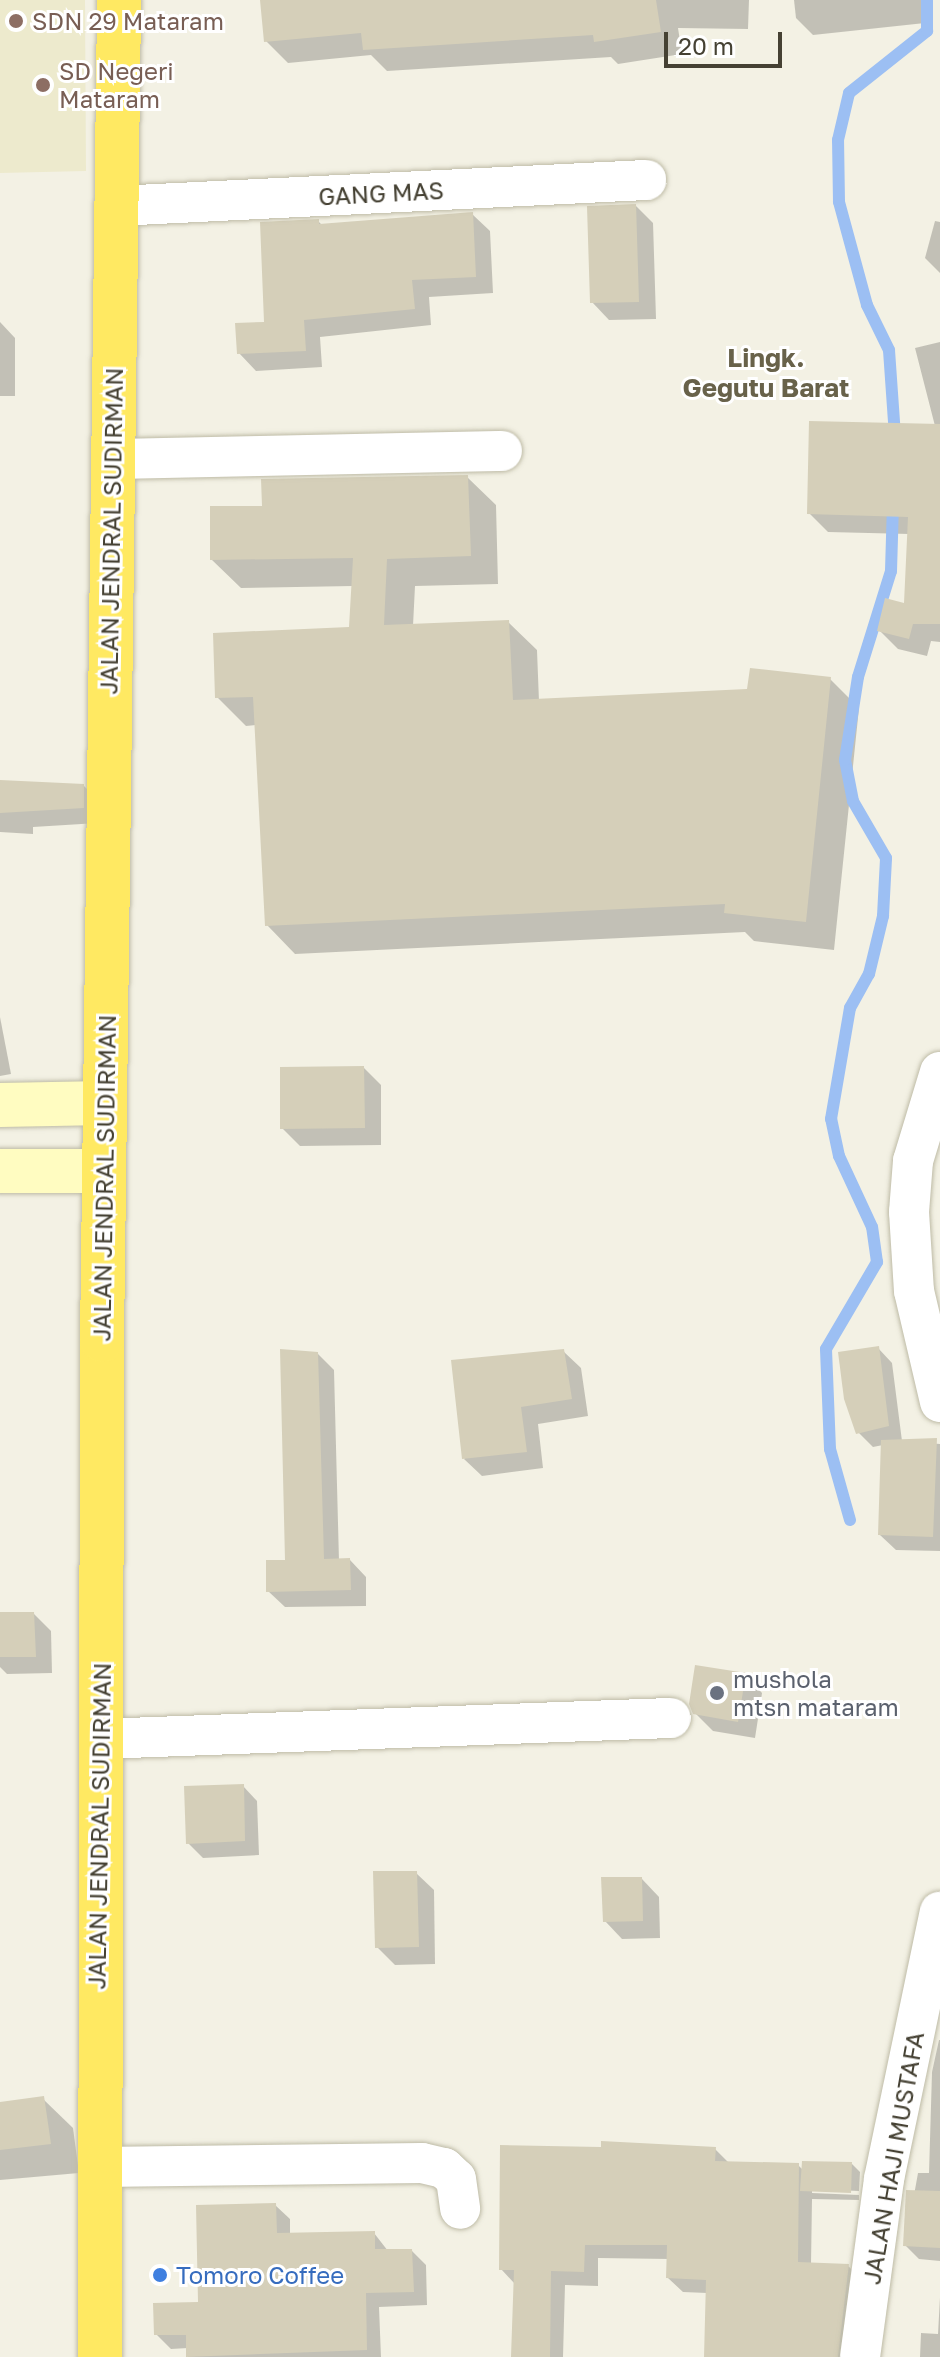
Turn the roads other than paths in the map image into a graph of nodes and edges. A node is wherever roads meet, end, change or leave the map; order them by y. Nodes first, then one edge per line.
1 (119, 0) edge
2 (646, 180) dead end
3 (116, 206) junction
4 (502, 451) dead end
5 (112, 459) junction
6 (940, 1072) edge
7 (105, 1103) junction
8 (0, 1105) edge
9 (0, 1171) edge
10 (104, 1171) junction
11 (940, 1402) edge
12 (671, 1718) dead end
13 (100, 1739) junction
14 (940, 1912) edge
15 (99, 2167) junction
16 (460, 2209) dead end
17 (100, 2357) edge
18 (860, 2357) edge

1 - 3 highway, JALAN JENDRAL SUDIRMAN
2 - 3 street, GANG MAS
3 - 5 highway, JALAN JENDRAL SUDIRMAN
4 - 5 street
5 - 7 highway, JALAN JENDRAL SUDIRMAN
6 - 11 street
7 - 8 main road
7 - 10 highway, JALAN JENDRAL SUDIRMAN
9 - 10 main road
10 - 13 highway, JALAN JENDRAL SUDIRMAN
12 - 13 street
13 - 15 highway, JALAN JENDRAL SUDIRMAN
14 - 18 street, JALAN HAJI MUSTAFA
15 - 16 street
15 - 17 highway, JALAN JENDRAL SUDIRMAN

